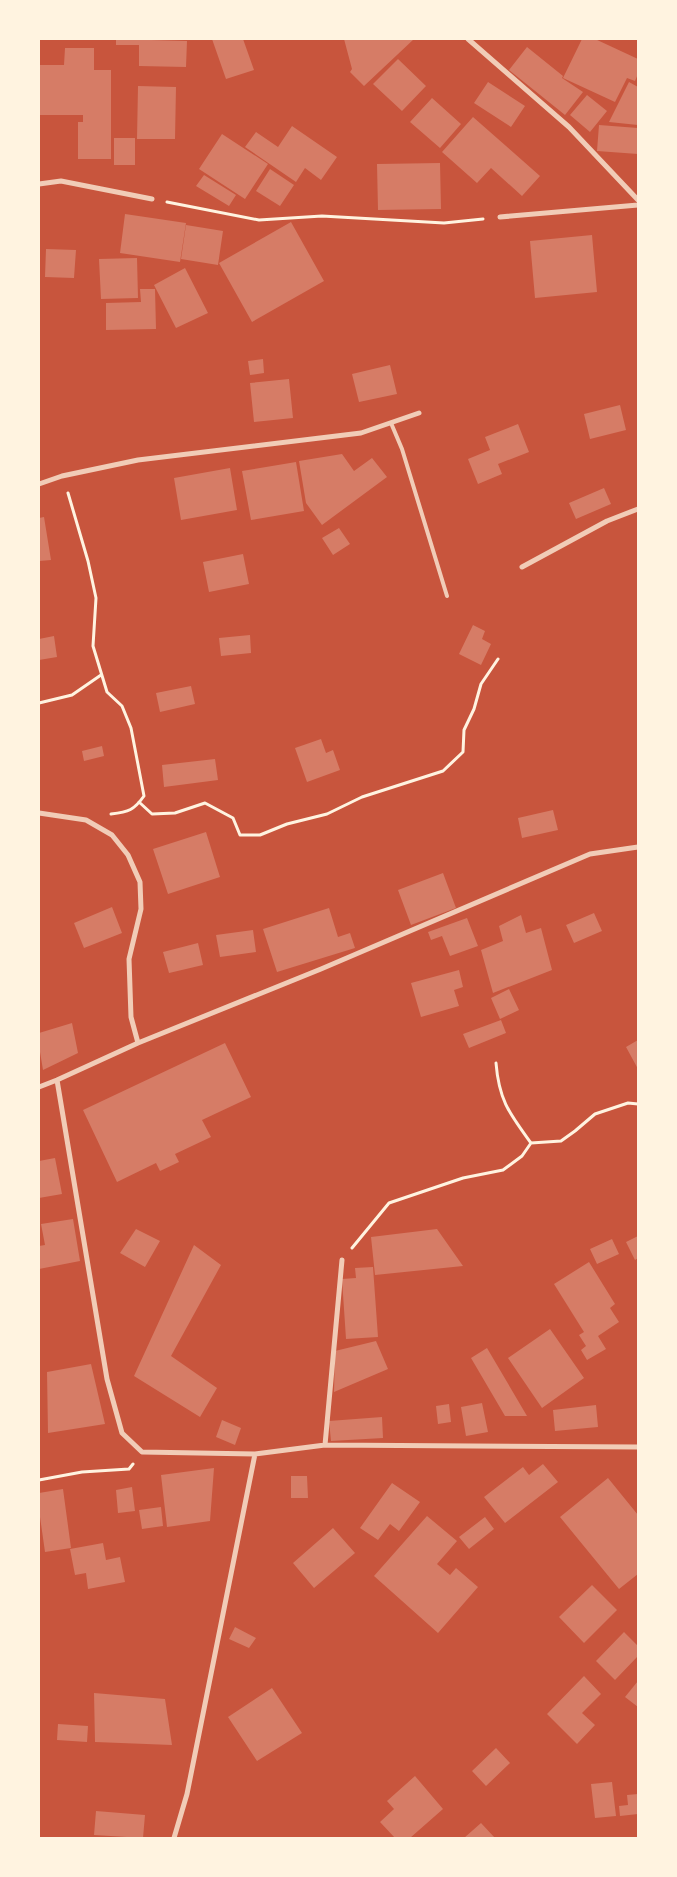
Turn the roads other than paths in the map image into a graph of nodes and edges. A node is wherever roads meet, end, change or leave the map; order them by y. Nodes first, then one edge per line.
1 (468, 39) edge
2 (39, 184) edge
3 (152, 199) road end
4 (638, 200) edge
5 (638, 206) edge
6 (500, 217) road end
7 (420, 413) dead end
8 (391, 423) junction
9 (39, 484) edge
10 (638, 509) edge
11 (522, 567) dead end
12 (447, 596) dead end
13 (39, 813) edge
14 (638, 847) edge
15 (138, 1043) junction
16 (57, 1080) junction
17 (39, 1087) edge
18 (342, 1260) road end
19 (325, 1445) junction
20 (638, 1447) edge
21 (255, 1454) junction
22 (174, 1838) edge

1 - 4 street
2 - 3 street
5 - 6 street
7 - 8 street
8 - 9 street
8 - 12 lane
10 - 11 street
13 - 15 street
14 - 15 street
15 - 16 street
16 - 17 street
16 - 21 street
18 - 19 street
19 - 20 street
19 - 21 street
21 - 22 street

